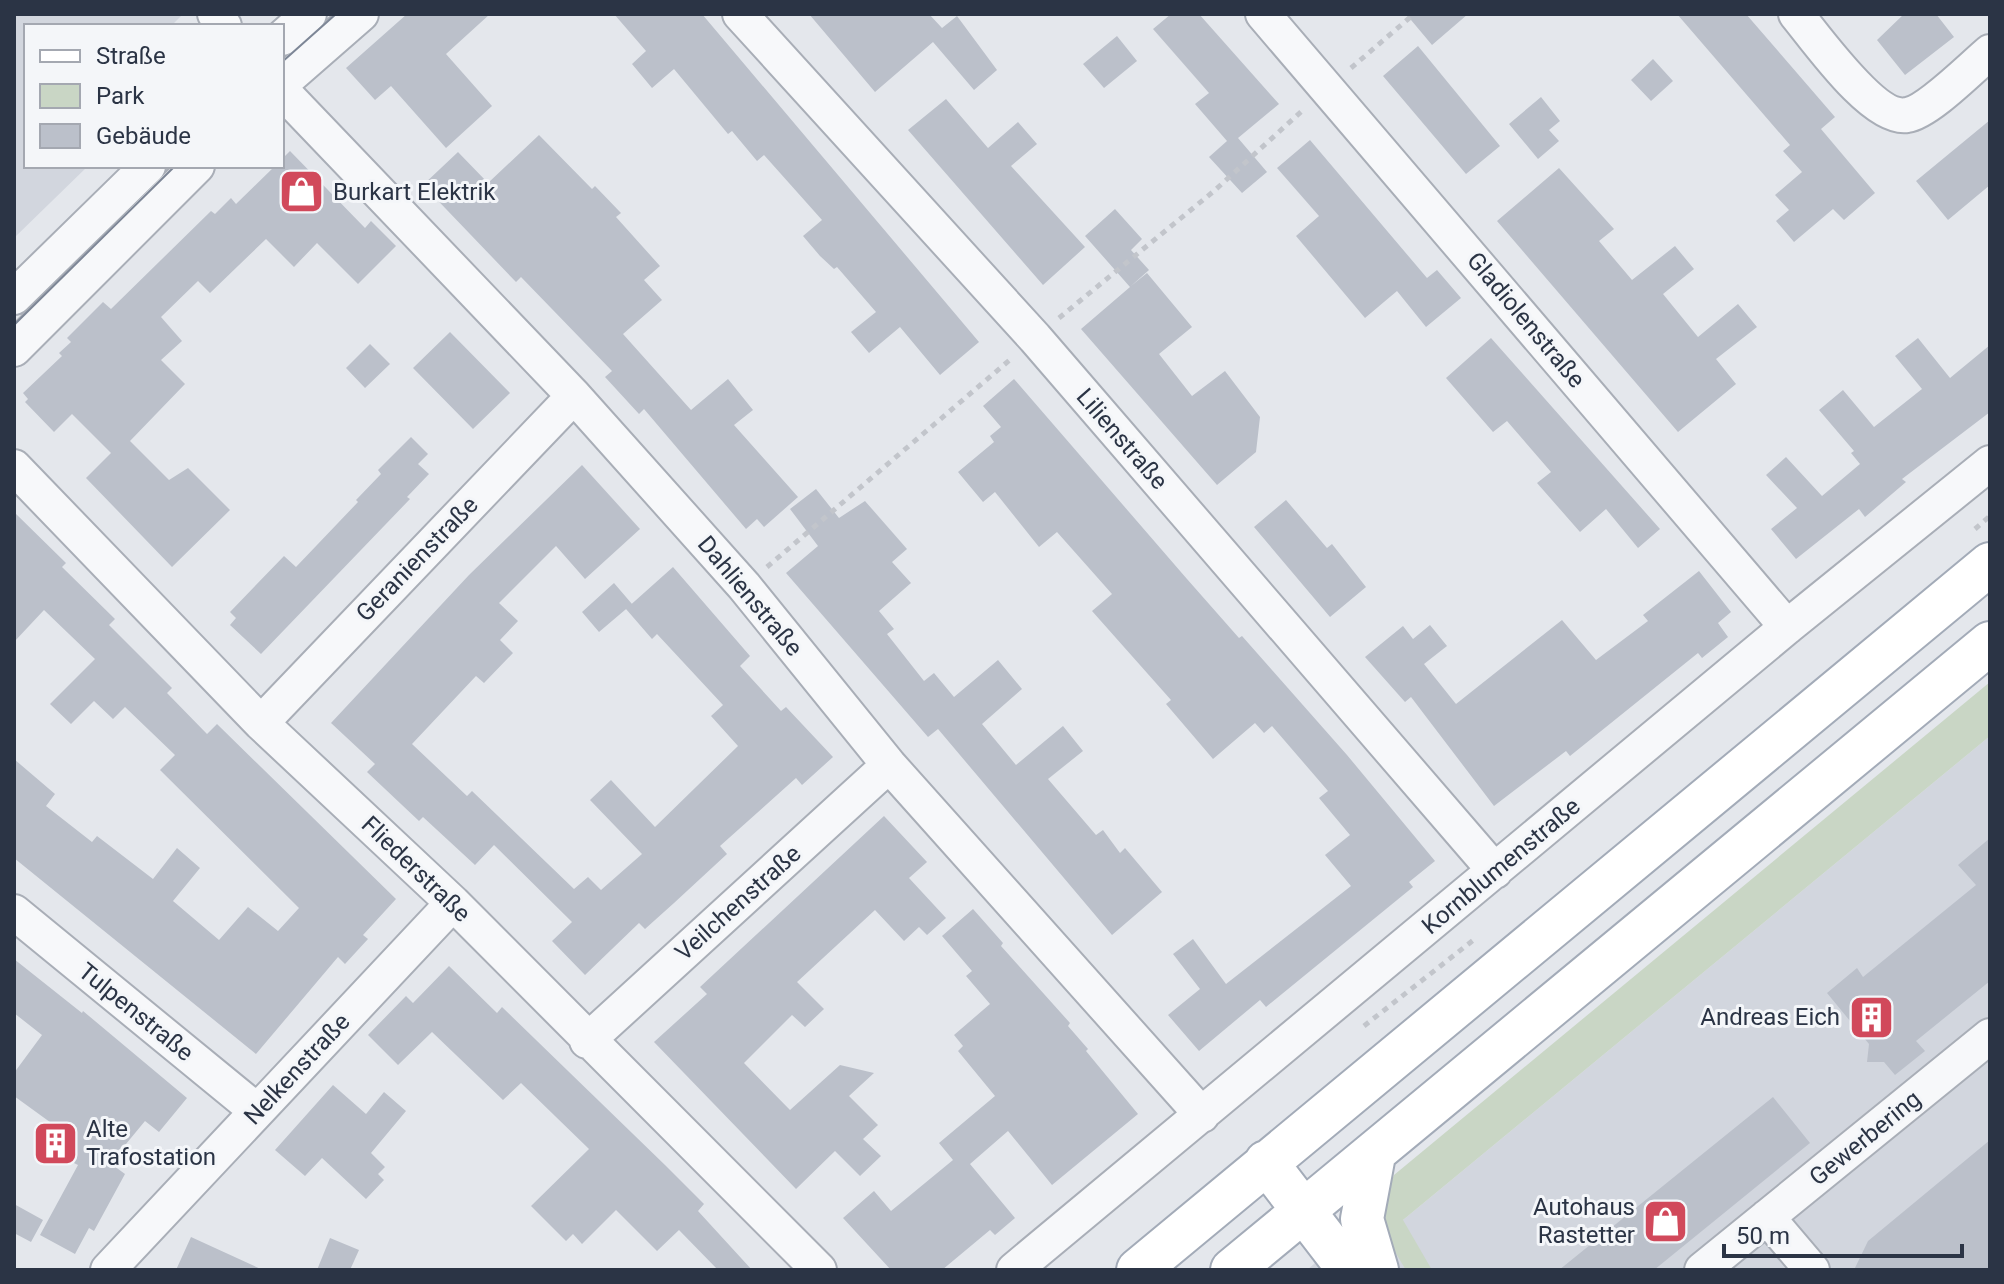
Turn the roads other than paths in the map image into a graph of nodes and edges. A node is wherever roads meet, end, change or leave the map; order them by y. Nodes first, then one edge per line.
1 (309, 14) edge
2 (361, 14) edge
3 (740, 14) edge
4 (1263, 14) edge
5 (1796, 14) edge
6 (284, 36) edge
7 (1990, 52) edge
8 (284, 81) edge
9 (284, 93) edge
10 (146, 168) edge
11 (195, 168) edge
12 (14, 297) edge
13 (14, 349) edge
14 (574, 396) junction
15 (1990, 463) edge
16 (14, 467) edge
17 (1978, 550) edge
18 (1787, 627) junction
19 (1990, 643) edge
20 (261, 723) junction
21 (889, 765) junction
22 (1495, 871) junction
23 (453, 903) junction
24 (14, 912) edge
25 (1990, 1036) edge
26 (587, 1041) junction
27 (257, 1111) junction
28 (1202, 1115) junction
29 (1374, 1155) junction
30 (1266, 1162) junction
31 (1305, 1211) junction
32 (1767, 1217) junction
33 (108, 1270) edge
34 (819, 1270) edge
35 (1014, 1270) edge
36 (1138, 1270) edge
37 (1232, 1270) edge
38 (1349, 1270) edge
39 (1377, 1270) edge
40 (1702, 1270) edge
41 (1812, 1270) edge

1 - 6 street
2 - 8 street
3 - 22 street, Lilienstraße
4 - 18 street, Gladiolenstraße
5 - 7 street
9 - 14 street, Dahlienstraße
10 - 12 street
11 - 13 street
14 - 20 street, Geranienstraße
14 - 21 street, Dahlienstraße
15 - 18 street, Kornblumenstraße
16 - 20 street, Fliederstraße
17 - 30 main road
18 - 22 street, Kornblumenstraße
19 - 29 main road
20 - 23 street, Fliederstraße
21 - 26 street, Veilchenstraße
21 - 28 street, Dahlienstraße
22 - 28 street, Kornblumenstraße
23 - 26 street, Fliederstraße
23 - 27 street, Nelkenstraße
24 - 27 street, Tulpenstraße
25 - 32 street, Gewerbering
26 - 34 street, Fliederstraße
27 - 33 street, Nelkenstraße
28 - 35 street, Kornblumenstraße
29 - 31 main road
29 - 39 main road
30 - 31 main road
30 - 36 main road
31 - 37 main road
31 - 38 main road
32 - 40 street, Gewerbering
32 - 41 street

